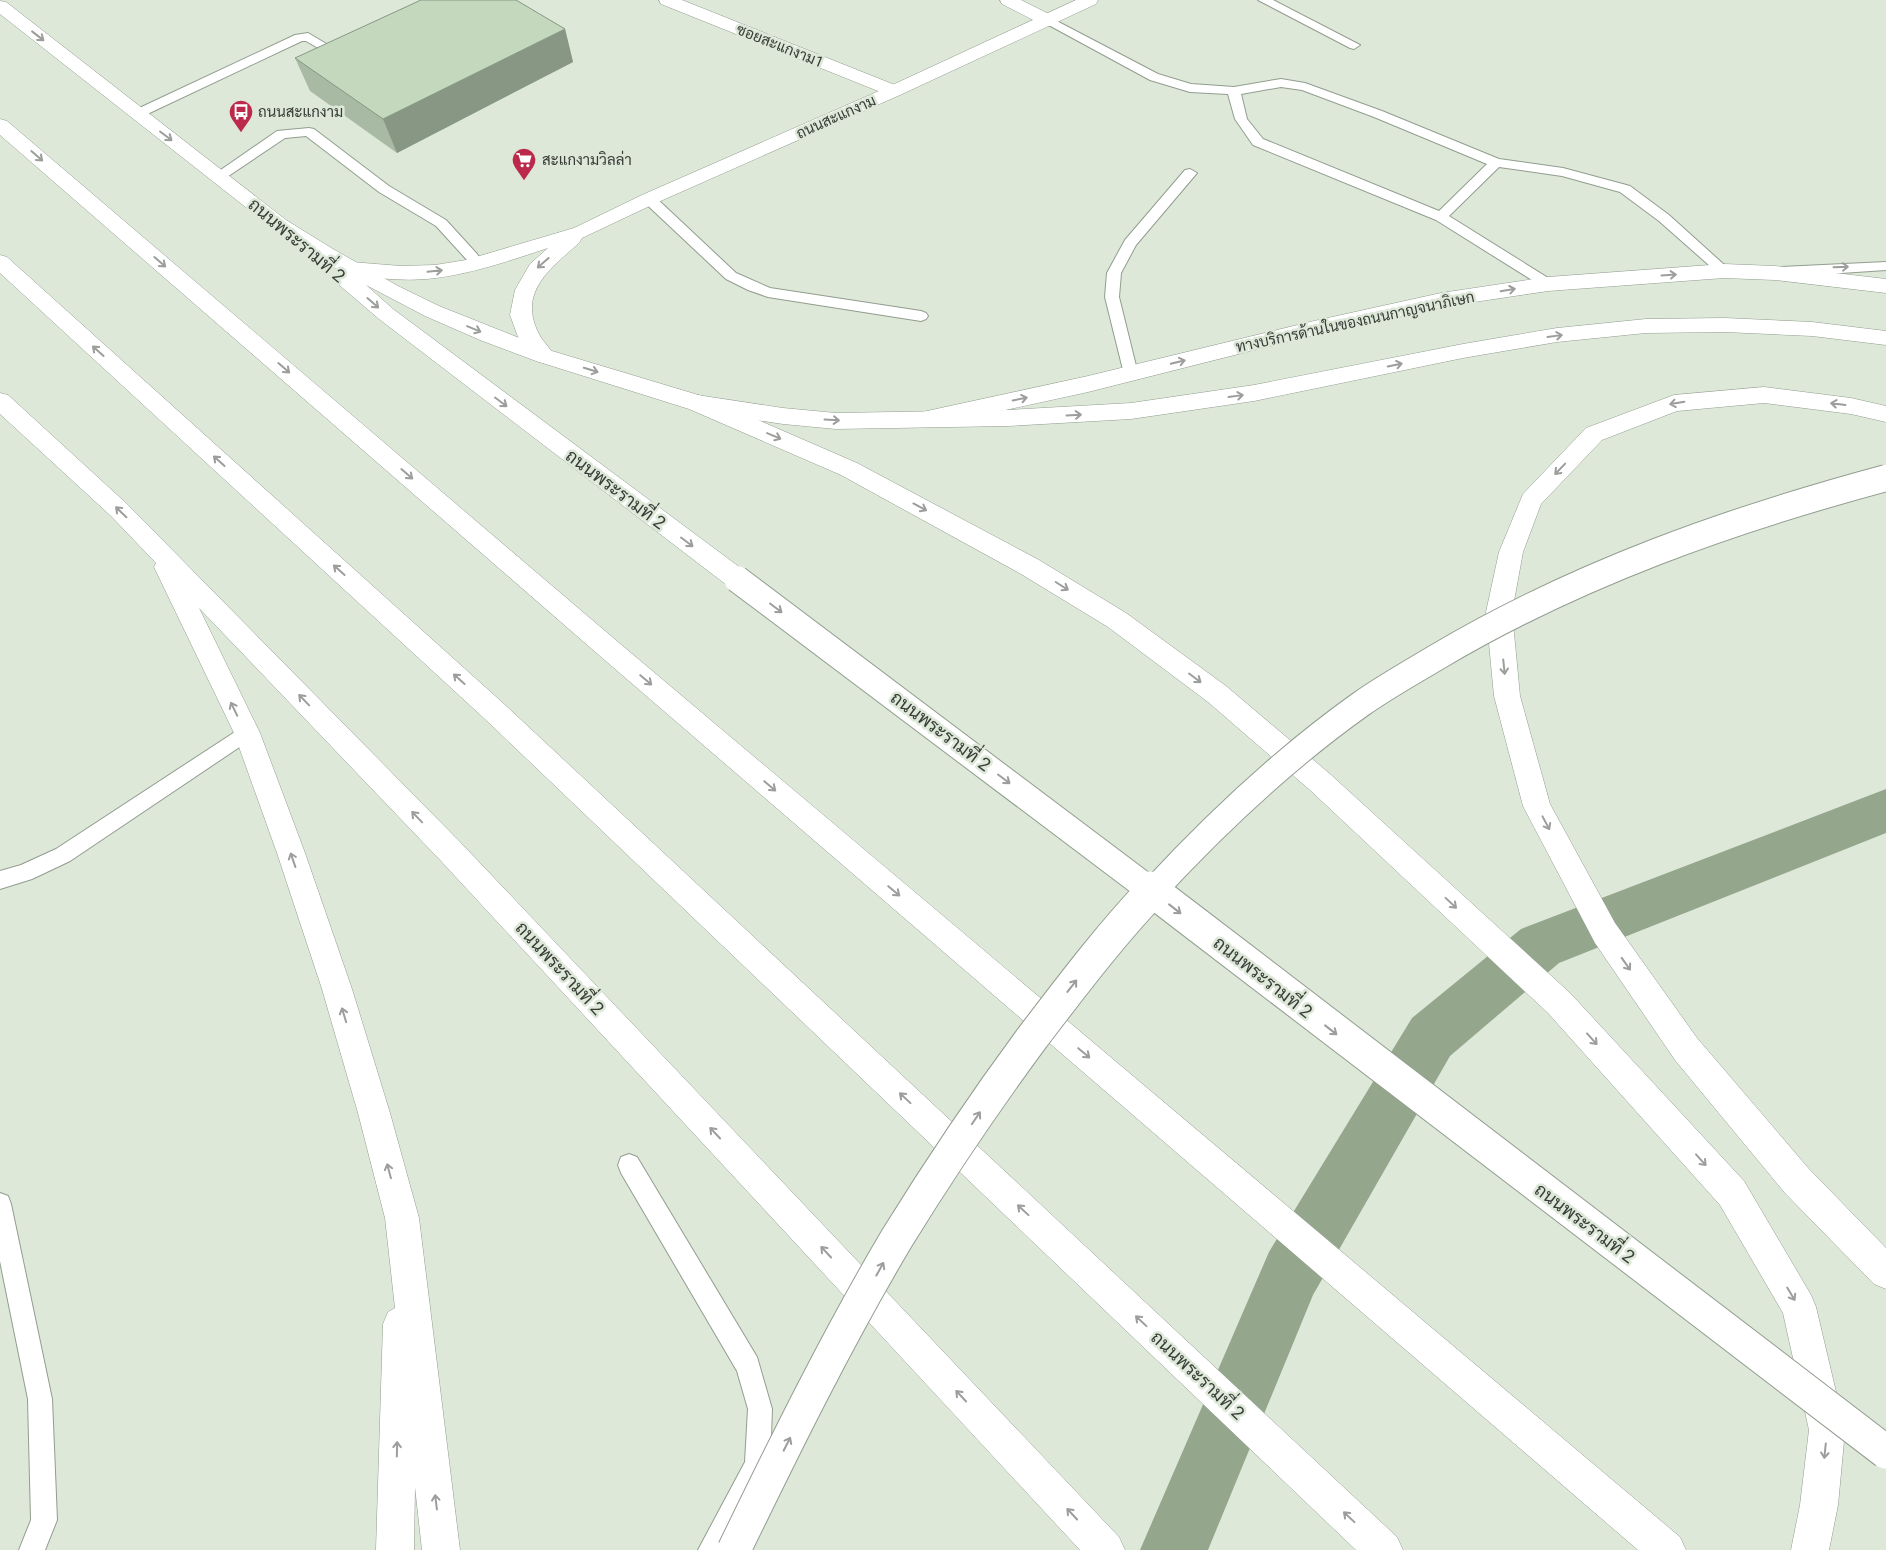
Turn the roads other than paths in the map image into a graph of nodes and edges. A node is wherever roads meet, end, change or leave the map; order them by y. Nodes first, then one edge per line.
1 (667, 0) edge
2 (1008, 0) edge
3 (1090, 0) edge
4 (1264, 0) edge
5 (0, 6) edge
6 (1049, 20) junction
7 (1354, 45) dead end
8 (340, 56) edge
9 (1234, 90) junction
10 (894, 91) junction
11 (138, 114) junction
12 (0, 124) edge
13 (1496, 163) junction
14 (1190, 173) dead end
15 (219, 176) junction
16 (649, 199) junction
17 (1441, 217) junction
18 (283, 225) junction
19 (581, 232) junction
20 (472, 257) dead end
21 (0, 262) edge
22 (1886, 266) edge
23 (351, 269) junction
24 (1724, 271) junction
25 (1775, 272) junction
26 (1548, 284) junction
27 (1886, 286) edge
28 (921, 316) dead end
29 (1886, 338) edge
30 (544, 356) junction
31 (1130, 374) junction
32 (0, 401) edge
33 (697, 403) junction
34 (1886, 414) edge
35 (921, 420) junction
36 (1886, 478) edge
37 (156, 546) junction
38 (246, 733) junction
39 (0, 880) edge
40 (630, 1164) dead end
41 (0, 1204) edge
42 (402, 1218) junction
43 (1886, 1272) edge
44 (1886, 1452) edge
45 (32, 1550) edge
46 (396, 1550) edge
47 (441, 1550) edge
48 (711, 1550) edge
49 (734, 1550) edge
50 (1106, 1550) edge
51 (1384, 1550) edge
52 (1667, 1550) edge
53 (1810, 1550) edge

1 - 10 main road, ซอยสะแกงาม1
2 - 6 main road
3 - 6 main road, ถนนสะแกงาม
4 - 7 lane
5 -> 11 main road, ถนนพระรามที่ 2
6 - 9 lane
6 - 10 main road, ถนนสะแกงาม
8 - 11 lane
9 - 13 lane
9 - 17 lane
10 - 16 main road, ถนนสะแกงาม
11 -> 15 main road, ถนนพระรามที่ 2
12 -> 52 main road
13 - 17 lane
13 - 24 lane
14 - 31 lane
15 - 18 main road, ถนนพระรามที่ 2
15 - 20 lane
16 - 19 main road, ถนนสะแกงาม
16 - 28 lane
17 - 26 lane
18 - 23 main road
18 -> 44 main road, ถนนพระรามที่ 2, bridge
23 -> 19 main road, ถนนสะแกงาม
19 -> 30 main road, ถนนสะแกงาม
51 -> 21 main road, ถนนพระรามที่ 2
25 -> 22 lane
23 -> 30 main road
24 - 25 main road, ทางบริการด้านในของถนนกาญจนาภิเษก
26 -> 24 main road, ทางบริการด้านในของถนนกาญจนาภิเษก
25 - 27 main road, ทางบริการด้านในของถนนกาญจนาภิเษก
31 -> 26 main road, ทางบริการด้านในของถนนกาญจนาภิเษก
35 -> 29 main road
30 -> 33 main road
35 -> 31 main road, ทางบริการด้านในของถนนกาญจนาภิเษก
37 -> 32 main road, ถนนพระรามที่ 2
33 -> 35 main road
33 -> 53 main road
34 -> 43 main road
49 -> 36 main road, bridge
38 -> 37 main road
50 -> 37 main road, ถนนพระรามที่ 2
38 - 39 lane
42 -> 38 main road
40 - 48 lane
41 - 45 lane
46 -> 42 main road
47 -> 42 main road

